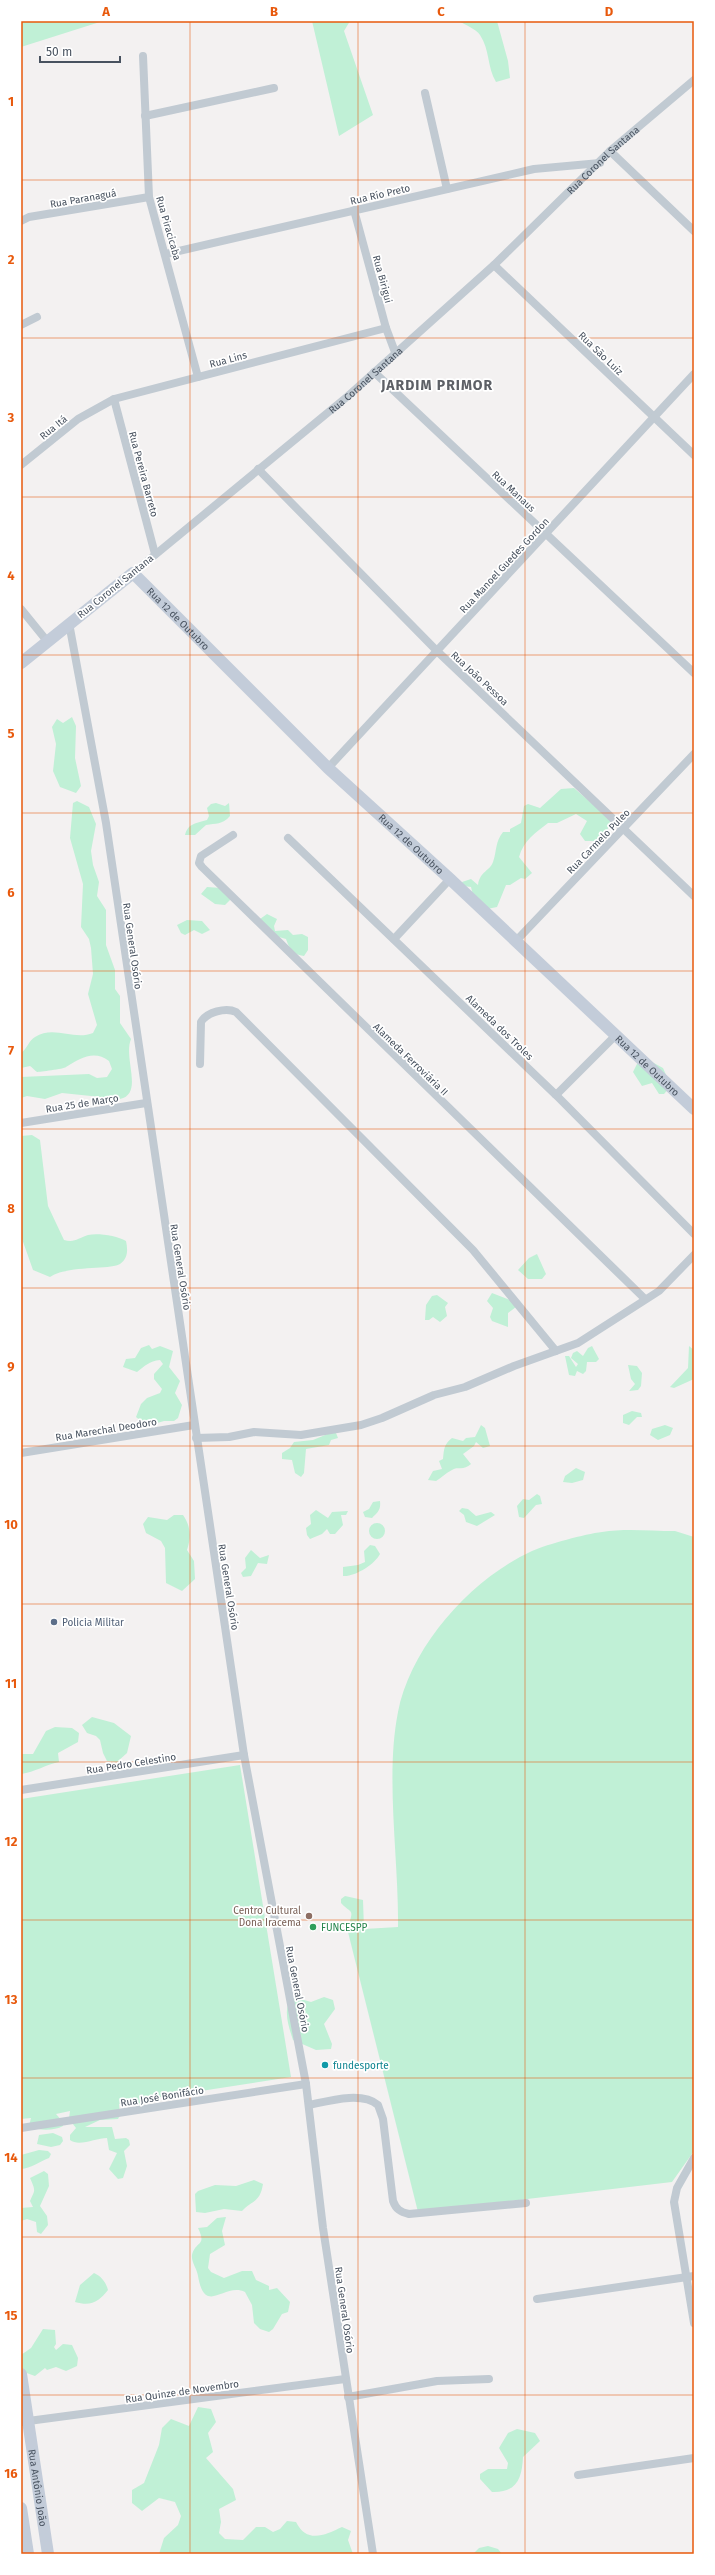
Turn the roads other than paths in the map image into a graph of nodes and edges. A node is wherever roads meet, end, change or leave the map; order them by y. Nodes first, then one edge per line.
1 (143, 56) dead end
2 (694, 80) edge
3 (274, 88) dead end
4 (425, 93) dead end
5 (146, 116) junction
6 (610, 151) junction
7 (600, 163) junction
8 (447, 189) junction
9 (149, 197) junction
10 (354, 210) junction
11 (21, 221) edge
12 (694, 231) edge
13 (166, 254) junction
14 (494, 265) junction
15 (36, 317) dead end
16 (21, 325) edge
17 (386, 328) junction
18 (395, 352) junction
19 (374, 372) junction
20 (694, 374) edge
21 (198, 377) junction
22 (114, 399) junction
23 (655, 418) junction
24 (78, 419) joint
25 (694, 455) edge
26 (21, 465) edge
27 (258, 469) junction
28 (546, 535) junction
29 (155, 554) junction
30 (133, 573) junction
31 (21, 609) edge
32 (69, 623) junction
33 (47, 641) junction
34 (437, 651) junction
35 (21, 663) edge
36 (694, 673) edge
37 (694, 754) edge
38 (328, 768) junction
39 (624, 829) junction
40 (233, 835) dead end
41 (288, 838) dead end
42 (450, 879) junction
43 (694, 896) edge
44 (394, 939) junction
45 (515, 942) junction
46 (616, 1035) junction
47 (200, 1064) dead end
48 (556, 1095) junction
49 (146, 1103) junction
50 (694, 1109) edge
51 (21, 1123) edge
52 (694, 1234) edge
53 (694, 1255) edge
54 (645, 1299) junction
55 (556, 1351) junction
56 (194, 1425) junction
57 (196, 1438) junction
58 (21, 1453) edge
59 (244, 1755) junction
60 (21, 1790) edge
61 (306, 2084) junction
62 (309, 2105) junction
63 (21, 2128) edge
64 (694, 2158) edge
65 (526, 2203) dead end
66 (691, 2277) edge
67 (537, 2299) dead end
68 (694, 2323) edge
69 (21, 2374) edge
70 (345, 2379) junction
71 (489, 2379) dead end
72 (348, 2397) junction
73 (25, 2421) edge
74 (694, 2458) edge
75 (578, 2475) dead end
76 (21, 2508) edge
77 (28, 2554) edge
78 (48, 2554) edge
79 (373, 2554) edge

1 - 5 street, Rua Piracicaba
2 - 6 street, Rua Coronel Santana
3 - 5 street
4 - 8 street
5 - 9 street, Rua Piracicaba
6 - 7 street, Rua Coronel Santana
6 - 12 street
7 - 8 street, Rua Río Preto
7 - 14 street, Rua Coronel Santana
8 - 10 street, Rua Río Preto
9 - 11 street, Rua Paranaguá
9 - 13 street, Rua Piracicaba
10 - 13 street, Rua Río Preto
10 - 17 street, Rua Birigui
13 - 21 street, Rua Piracicaba
14 - 18 street, Rua Coronel Santana
14 - 23 street, Rua São Luiz
15 - 16 street
17 - 18 street, Rua Birigui
17 - 21 street, Rua Lins
18 - 19 street, Rua Coronel Santana
19 - 27 street, Rua Coronel Santana
19 - 28 street, Rua Manaus
20 - 23 street, Rua Manoel Guedes Gordon
21 - 22 street, Rua Lins
22 - 24 street, Rua Lins
22 - 29 street, Rua Pereira Barreto
23 - 25 street, Rua São Luiz
23 - 28 street, Rua Manoel Guedes Gordon
24 - 26 street, Rua Itá
27 - 29 street, Rua Coronel Santana
27 - 34 street, Rua João Pessoa
28 - 34 street, Rua Manoel Guedes Gordon
28 - 36 street, Rua Manaus
29 - 30 street, Rua Coronel Santana
30 - 32 main road, Rua Coronel Santana
30 - 38 main road, Rua 12 de Outubro
31 - 33 street
32 - 33 main road, Rua Coronel Santana
32 - 49 street, Rua General Osório
33 - 35 main road, Rua Coronel Santana
34 - 38 street, Rua Manoel Guedes Gordon
34 - 39 street, Rua João Pessoa
37 - 39 street, Rua Carmelo Puleo
38 - 42 main road, Rua 12 de Outubro
39 - 43 street, Rua João Pessoa
39 - 45 street, Rua Carmelo Puleo
40 - 54 street, Alameda Ferroviária II
41 - 44 street, Alameda dos Troles
42 - 44 street
42 - 45 main road, Rua 12 de Outubro
44 - 48 street, Alameda dos Troles
45 - 46 main road, Rua 12 de Outubro
46 - 48 street
46 - 50 main road, Rua 12 de Outubro
47 - 55 street
48 - 52 street, Alameda dos Troles
49 - 51 street, Rua 25 de Março
49 - 56 street, Rua General Osório
53 - 54 street
54 - 55 street
55 - 57 street
56 - 57 street, Rua General Osório
56 - 58 street, Rua Marechal Deodoro
57 - 59 street, Rua General Osório
59 - 60 street, Rua Pedro Celestino
59 - 61 street, Rua General Osório
61 - 62 street, Rua General Osório
61 - 63 street, Rua José Bonifácio
62 - 65 street
62 - 70 street, Rua General Osório
64 - 66 street
66 - 67 street
66 - 68 street
69 - 73 main road, Rua Antônio João
70 - 72 street, Rua General Osório
70 - 73 street, Rua Quinze de Novembro
71 - 72 street
72 - 79 street, Rua General Osório
73 - 78 main road, Rua Antônio João
74 - 75 street
76 - 77 main road, Rua Antônio João

